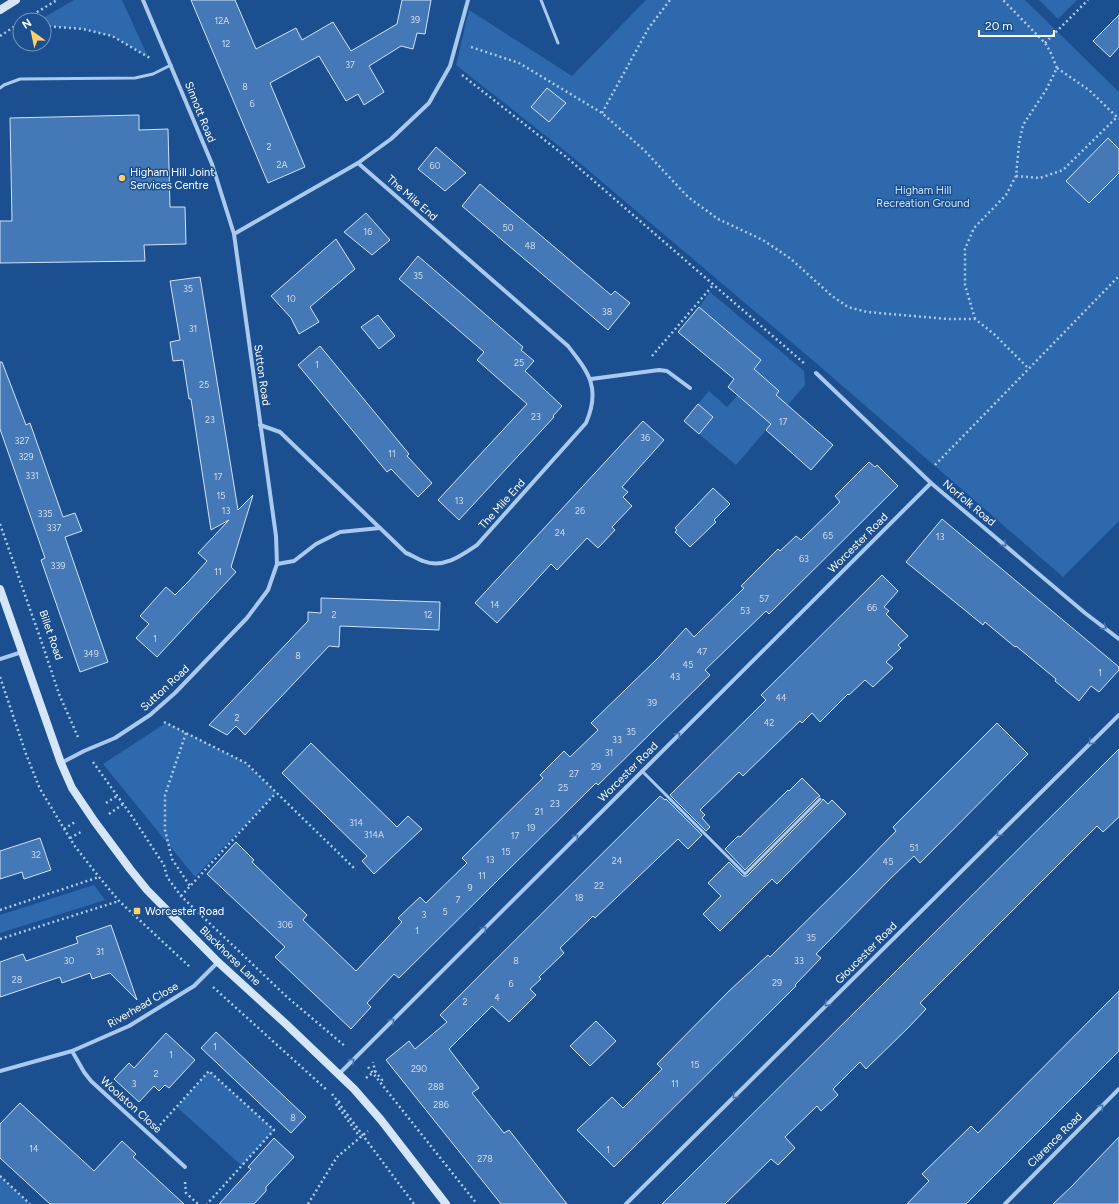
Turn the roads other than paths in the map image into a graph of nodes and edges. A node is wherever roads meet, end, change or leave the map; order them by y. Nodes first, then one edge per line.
1 (16, 0) edge
2 (143, 0) edge
3 (468, 0) edge
4 (541, 0) edge
5 (0, 10) edge
6 (558, 43) dead end
7 (171, 65) junction
8 (0, 88) edge
9 (358, 163) junction
10 (234, 234) junction
11 (816, 373) road end
12 (591, 379) junction
13 (690, 388) dead end
14 (260, 425) junction
15 (931, 483) junction
16 (380, 528) junction
17 (277, 564) junction
18 (0, 589) edge
19 (1119, 639) edge
20 (22, 652) junction
21 (0, 659) edge
22 (1119, 715) edge
23 (61, 762) junction
24 (642, 771) junction
25 (820, 798) dead end
26 (218, 962) junction
27 (72, 1051) junction
28 (0, 1071) edge
29 (339, 1074) junction
30 (1119, 1089) edge
31 (185, 1167) road end
32 (446, 1204) edge
33 (626, 1204) edge
34 (1004, 1204) edge

1 - 5 main road
2 - 7 street, Sinnott Road
3 - 9 street
4 - 6 lane
7 - 8 lane
7 - 10 street, Sinnott Road
9 - 10 street
9 - 12 street, The Mile End
10 - 14 street, Sutton Road
11 - 15 street, Norfolk Road
12 - 13 street
12 - 16 street, The Mile End
14 - 16 street, The Mile End
14 - 17 street, Sutton Road
15 -> 19 street, Norfolk Road
24 -> 15 street, Worcester Road
16 - 17 street
17 - 23 street, Sutton Road
18 - 20 main road
20 - 21 street
20 - 23 main road, Blackhorse Lane
22 -> 33 street, Gloucester Road
23 - 26 main road, Blackhorse Lane
24 - 25 lane
29 -> 24 street, Worcester Road
26 - 27 street, Riverhead Close
26 - 29 main road, Blackhorse Lane
27 - 28 street, Riverhead Close
27 - 31 street, Woolston Close
29 - 32 main road, Blackhorse Lane
34 -> 30 street, Clarence Road

